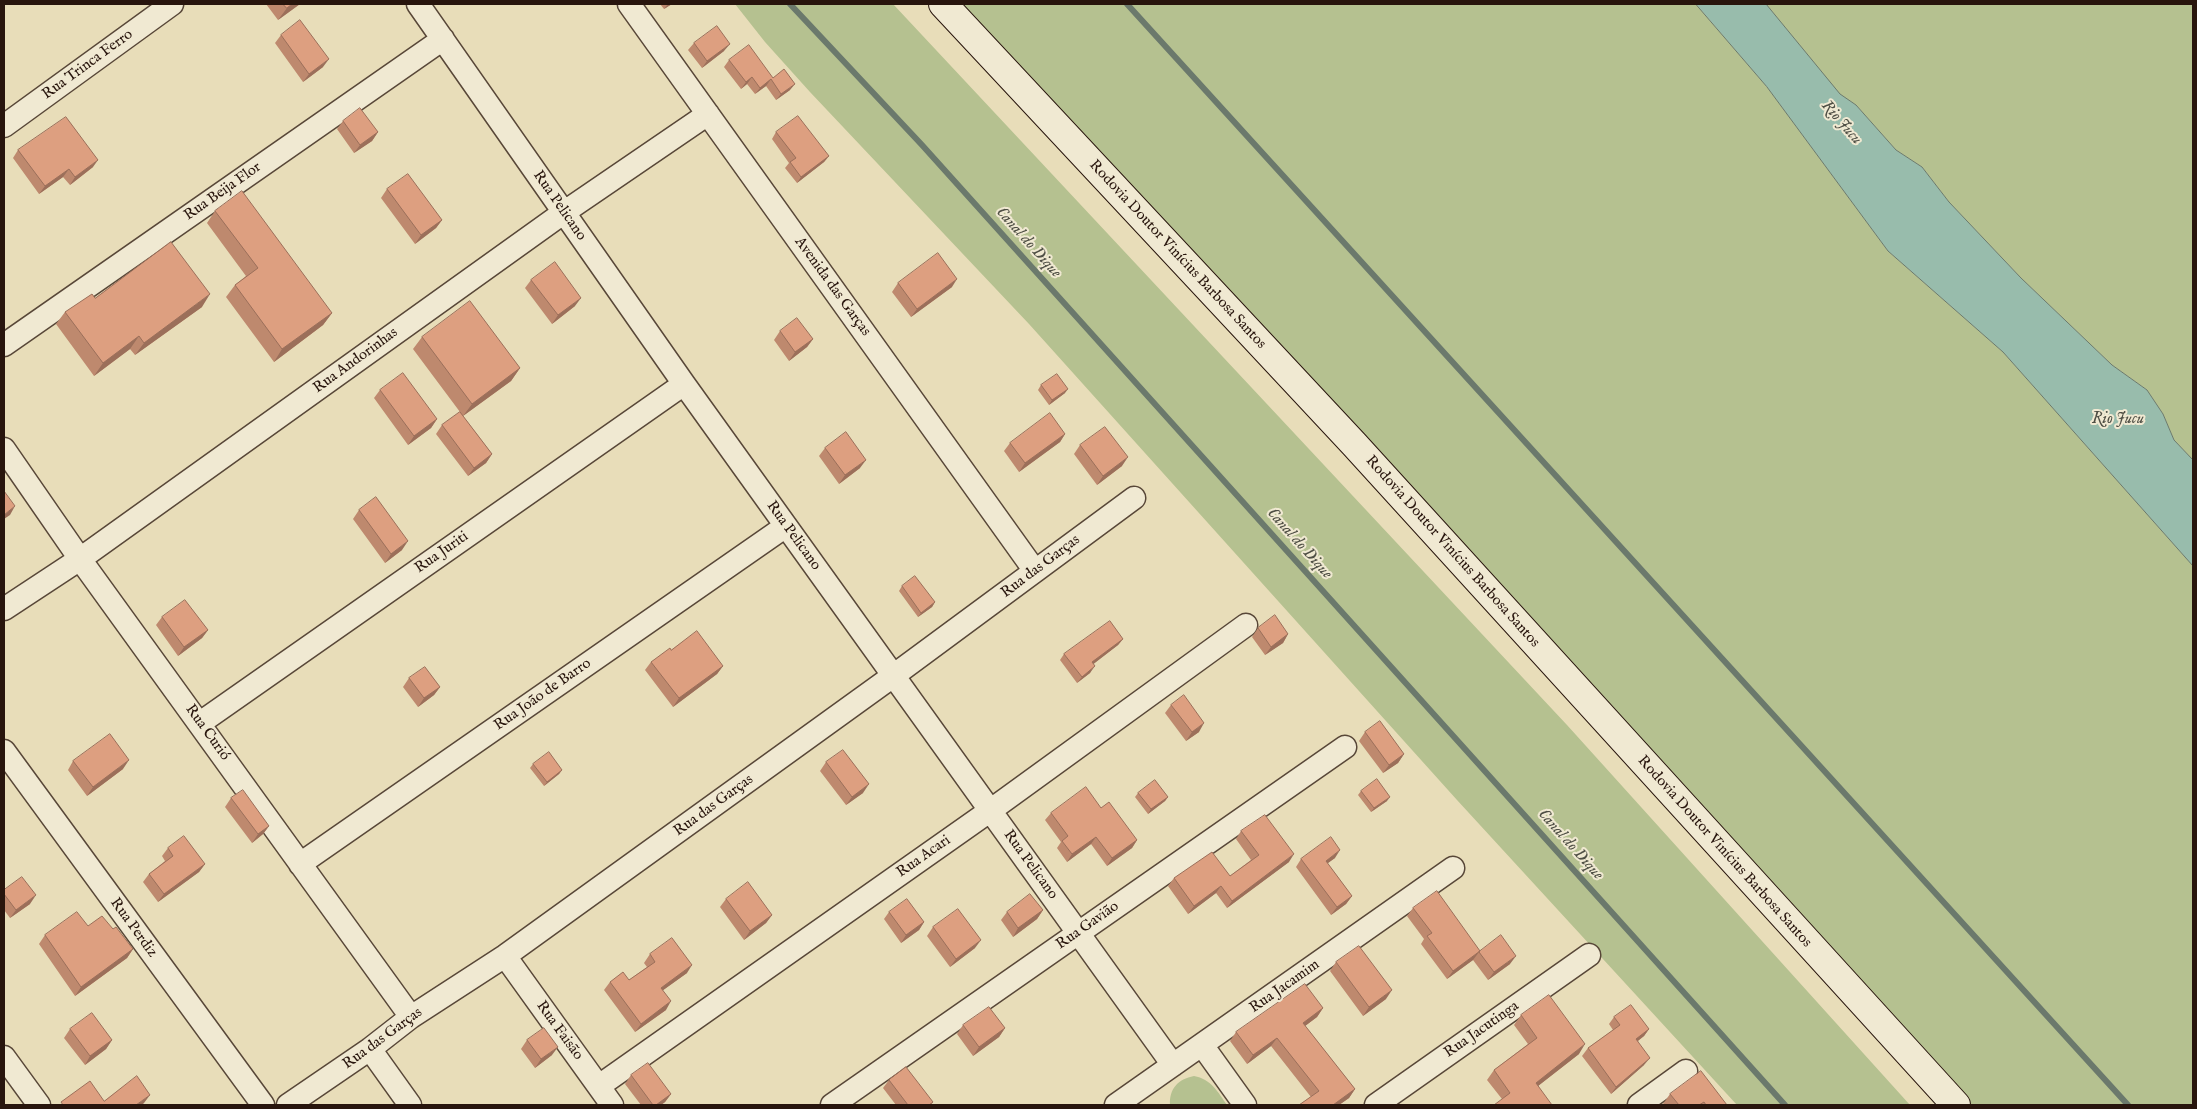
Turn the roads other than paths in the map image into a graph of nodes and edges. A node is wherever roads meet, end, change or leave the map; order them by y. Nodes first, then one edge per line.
1 (172, 4) edge
2 (418, 4) edge
3 (630, 4) edge
4 (943, 4) edge
5 (443, 39) junction
6 (708, 114) junction
7 (4, 126) edge
8 (563, 213) junction
9 (4, 345) edge
10 (684, 384) junction
11 (4, 449) edge
12 (1134, 498) dead end
13 (786, 526) junction
14 (80, 559) junction
15 (1035, 571) junction
16 (4, 609) edge
17 (1246, 625) dead end
18 (893, 676) junction
19 (200, 723) junction
20 (1345, 748) dead end
21 (4, 751) edge
22 (991, 810) junction
23 (300, 864) junction
24 (1453, 868) dead end
25 (1079, 933) junction
26 (1589, 955) dead end
27 (505, 956) junction
28 (411, 1017) junction
29 (1202, 1045) junction
30 (370, 1050) junction
31 (6, 1063) edge
32 (1173, 1065) junction
33 (1686, 1071) dead end
34 (599, 1086) junction
35 (1143, 1098) edge
36 (39, 1105) edge
37 (263, 1105) edge
38 (288, 1105) edge
39 (410, 1105) edge
40 (612, 1105) edge
41 (832, 1105) edge
42 (1116, 1105) edge
43 (1245, 1105) edge
44 (1376, 1105) edge
45 (1638, 1105) edge
46 (1956, 1105) edge

1 - 7 street, Rua Trinca Ferro
2 - 5 street, Rua Pelicano
3 - 6 street, Avenida das Garças
4 - 46 main road, Rodovia Doutor Vinícius Barbosa Santos
5 - 8 street, Rua Pelicano
5 - 9 street, Rua Beija Flor
6 - 8 street, Rua Andorinhas
6 - 15 street, Avenida das Garças
8 - 10 street, Rua Pelicano
8 - 14 street, Rua Andorinhas
10 - 13 street, Rua Pelicano
10 - 19 street, Rua Juriti
11 - 14 street, Rua Curió
12 - 15 street, Rua das Garças
13 - 18 street, Rua Pelicano
13 - 23 street, Rua João de Barro
14 - 16 street, Rua Andorinhas
14 - 19 street, Rua Curió
15 - 18 street, Rua das Garças
17 - 22 street, Rua Acari
18 - 22 street, Rua Pelicano
18 - 27 street, Rua das Garças
19 - 23 street, Rua Curió
20 - 25 street, Rua Gavião
21 - 37 street, Rua Perdiz
22 - 25 street, Rua Pelicano
22 - 34 street, Rua Acari
23 - 28 street, Rua Curió
24 - 29 street, Rua Jacamim
25 - 32 street, Rua Pelicano
25 - 41 street, Rua Gavião
26 - 44 street, Rua Jacutinga
27 - 28 street, Rua das Garças
27 - 34 street, Rua Faisão
28 - 30 street, Rua das Garças
29 - 32 street, Rua Jacamim
29 - 43 street
30 - 38 street, Rua das Garças
30 - 39 street
31 - 36 street
32 - 35 street, Rua Jacamim
33 - 45 street
34 - 40 street, Rua Faisão
35 - 42 street, Rua Jacamim

